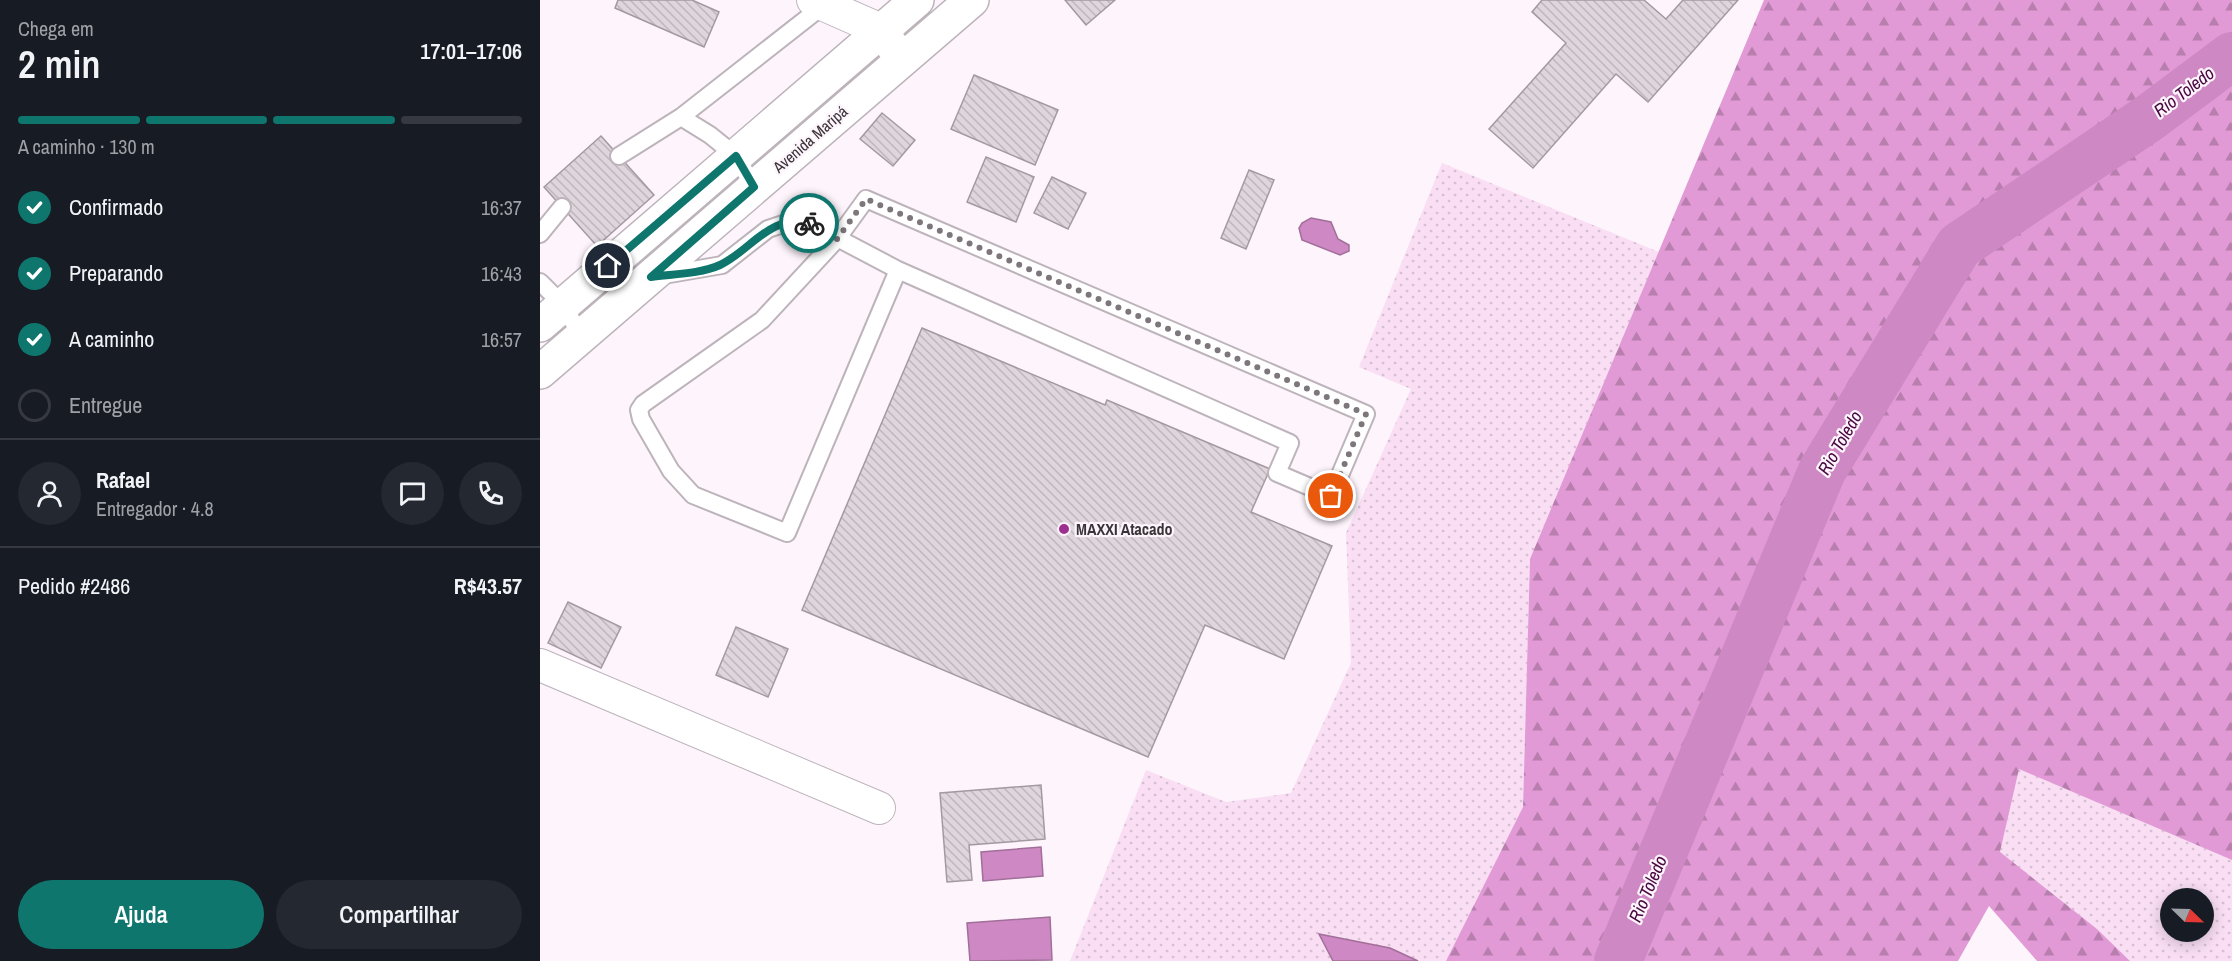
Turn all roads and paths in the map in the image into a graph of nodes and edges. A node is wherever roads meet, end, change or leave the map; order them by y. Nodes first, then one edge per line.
1 (917, 0) edge
2 (972, 0) edge
3 (818, 2) edge
4 (881, 30) junction
5 (902, 60) junction
6 (681, 117) junction
7 (619, 156) dead end
8 (736, 156) junction
9 (754, 187) junction
10 (562, 207) dead end
11 (540, 234) edge
12 (837, 239) junction
13 (898, 270) junction
14 (651, 277) junction
15 (540, 282) edge
16 (551, 315) edge
17 (582, 337) junction
18 (540, 372) edge
19 (540, 665) edge
20 (879, 808) dead end

1 - 4 main road
2 - 5 main road, Avenida Maripá
3 - 4 street
3 - 6 lane
4 - 5 street
4 - 8 main road
5 - 9 main road, Avenida Maripá
6 - 7 lane
6 - 8 lane
8 - 9 lane
8 - 16 main road
9 - 14 main road, Avenida Maripá
10 - 11 lane
12 - 13 lane
12 - 13 lane
12 - 13 lane
12 - 14 lane
14 - 17 main road, Avenida Maripá
15 - 16 lane
16 - 17 lane
17 - 18 main road, Avenida Maripá
19 - 20 street

